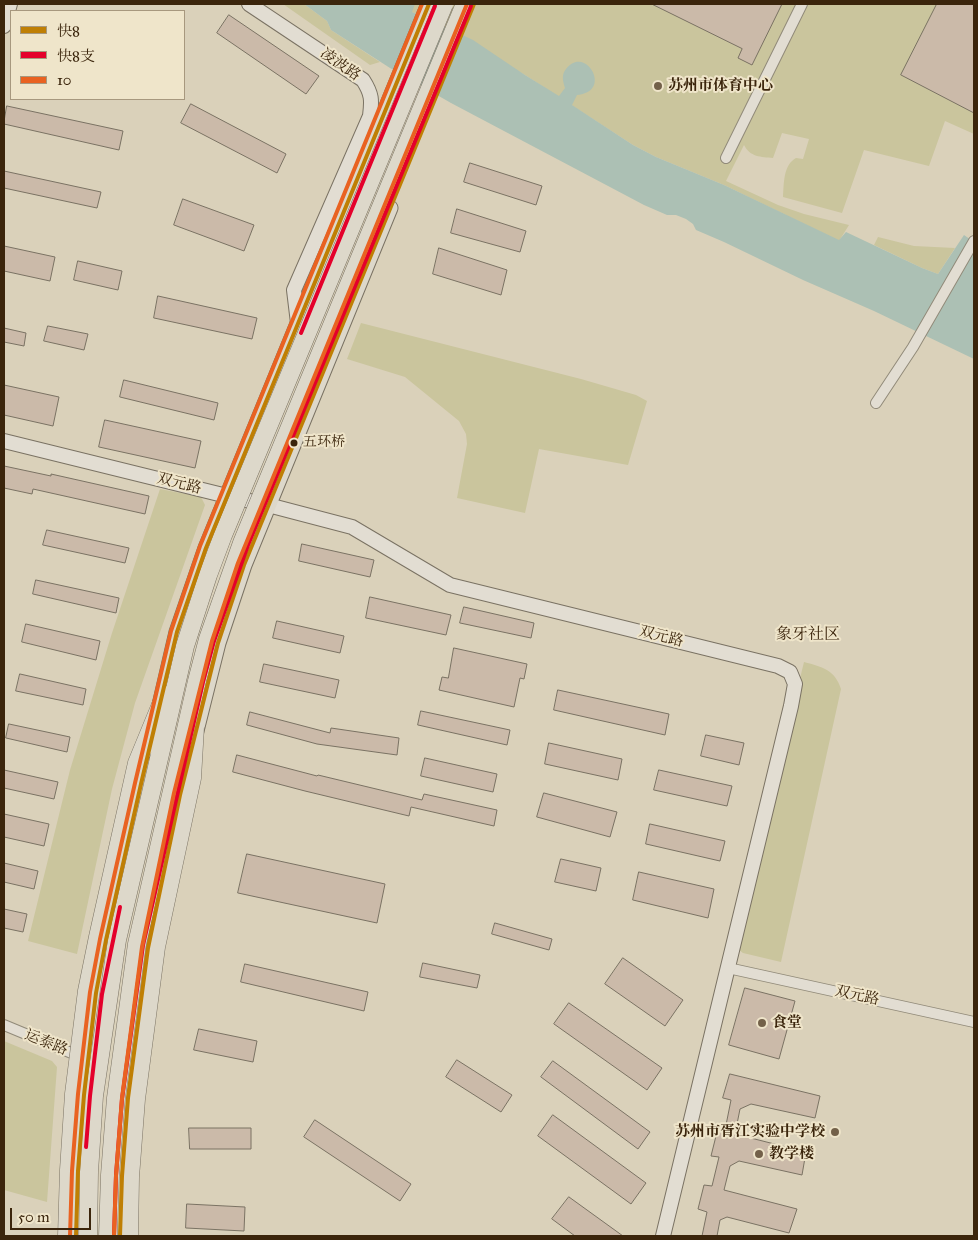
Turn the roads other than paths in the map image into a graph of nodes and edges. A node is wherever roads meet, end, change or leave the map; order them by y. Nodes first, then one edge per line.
1 (10, 4) edge
2 (249, 4) edge
3 (429, 4) edge
4 (444, 4) edge
5 (802, 4) edge
6 (470, 7) edge
7 (4, 26) edge
8 (726, 158) dead end
9 (974, 241) edge
10 (298, 324) junction
11 (876, 403) dead end
12 (4, 441) edge
13 (227, 496) junction
14 (268, 505) junction
15 (184, 646) junction
16 (197, 682) junction
17 (728, 968) junction
18 (974, 1022) edge
19 (4, 1025) edge
20 (91, 1034) junction
21 (135, 1042) junction
22 (88, 1060) junction
23 (67, 1236) edge
24 (76, 1236) edge
25 (88, 1236) edge
26 (108, 1236) edge
27 (120, 1236) edge
28 (128, 1236) edge
29 (663, 1236) edge

1 - 7 street
2 - 10 street, 凌波路
3 - 10 main road
4 - 15 highway, bridge
5 - 8 street
6 - 14 main road
6 - 16 highway, bridge
9 - 11 street
10 - 13 main road
12 - 13 street, 双元路
13 - 14 street, 双元路
13 - 20 main road
14 - 17 street, 双元路
14 - 21 main road
15 - 23 highway, bridge
15 - 25 highway, bridge
16 - 26 highway, bridge
16 - 28 highway, bridge
17 - 18 street, 双元路
17 - 29 street
19 - 22 street, 运泰路
20 - 21 main road
20 - 22 main road
21 - 27 main road
22 - 24 main road

